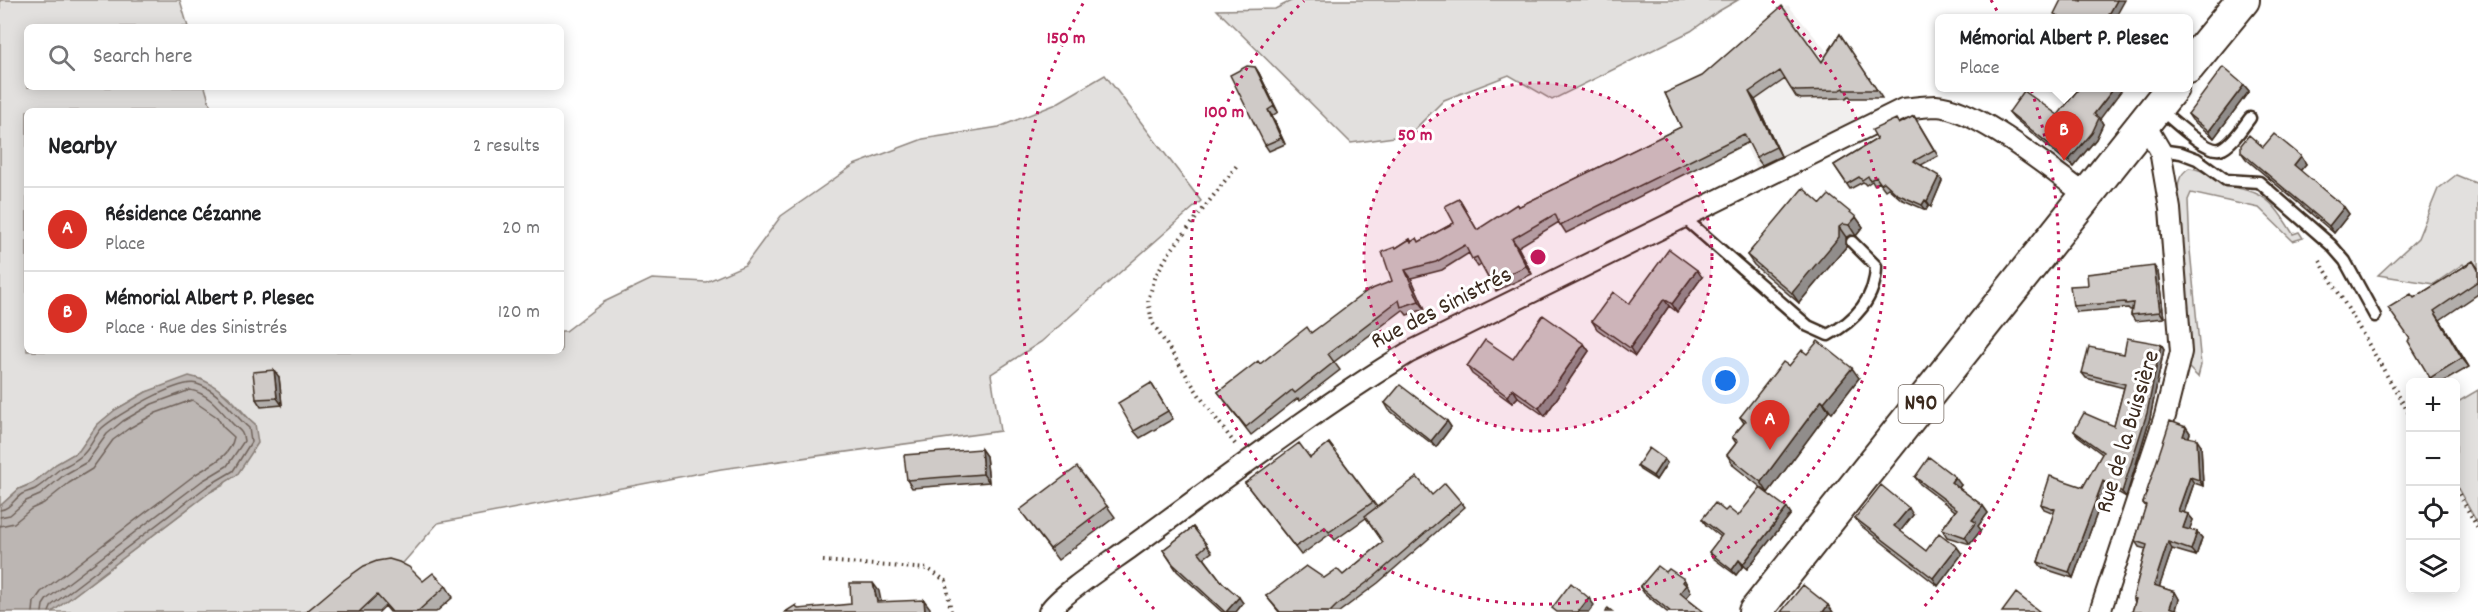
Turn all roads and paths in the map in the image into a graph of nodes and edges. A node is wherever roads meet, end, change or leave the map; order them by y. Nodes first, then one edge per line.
1 (2243, 0) edge
2 (2193, 61) edge
3 (2158, 106) edge
4 (2250, 118) dead end
5 (2160, 150) junction
6 (1238, 164) dead end
7 (2086, 195) junction
8 (1683, 217) junction
9 (1852, 242) dead end
10 (2315, 252) dead end
11 (2375, 316) dead end
12 (2406, 408) edge
13 (1249, 461) junction
14 (2460, 496) edge
15 (2478, 528) edge
16 (823, 561) dead end
17 (951, 612) edge
18 (1049, 612) edge
19 (1755, 612) edge
20 (2100, 612) edge

1 - 2 main road
3 - 4 lane
3 - 5 street, Rue de la Buissière
3 - 7 main road, N90
5 - 11 lane
5 - 20 street, Rue de la Buissière
6 - 13 path
7 - 8 street, Rue des Sinistrés
7 - 19 main road, N90
8 - 9 lane
8 - 13 street, Rue des Sinistrés
10 - 12 path
13 - 18 street, Rue des Sinistrés
14 - 15 path
16 - 17 path

